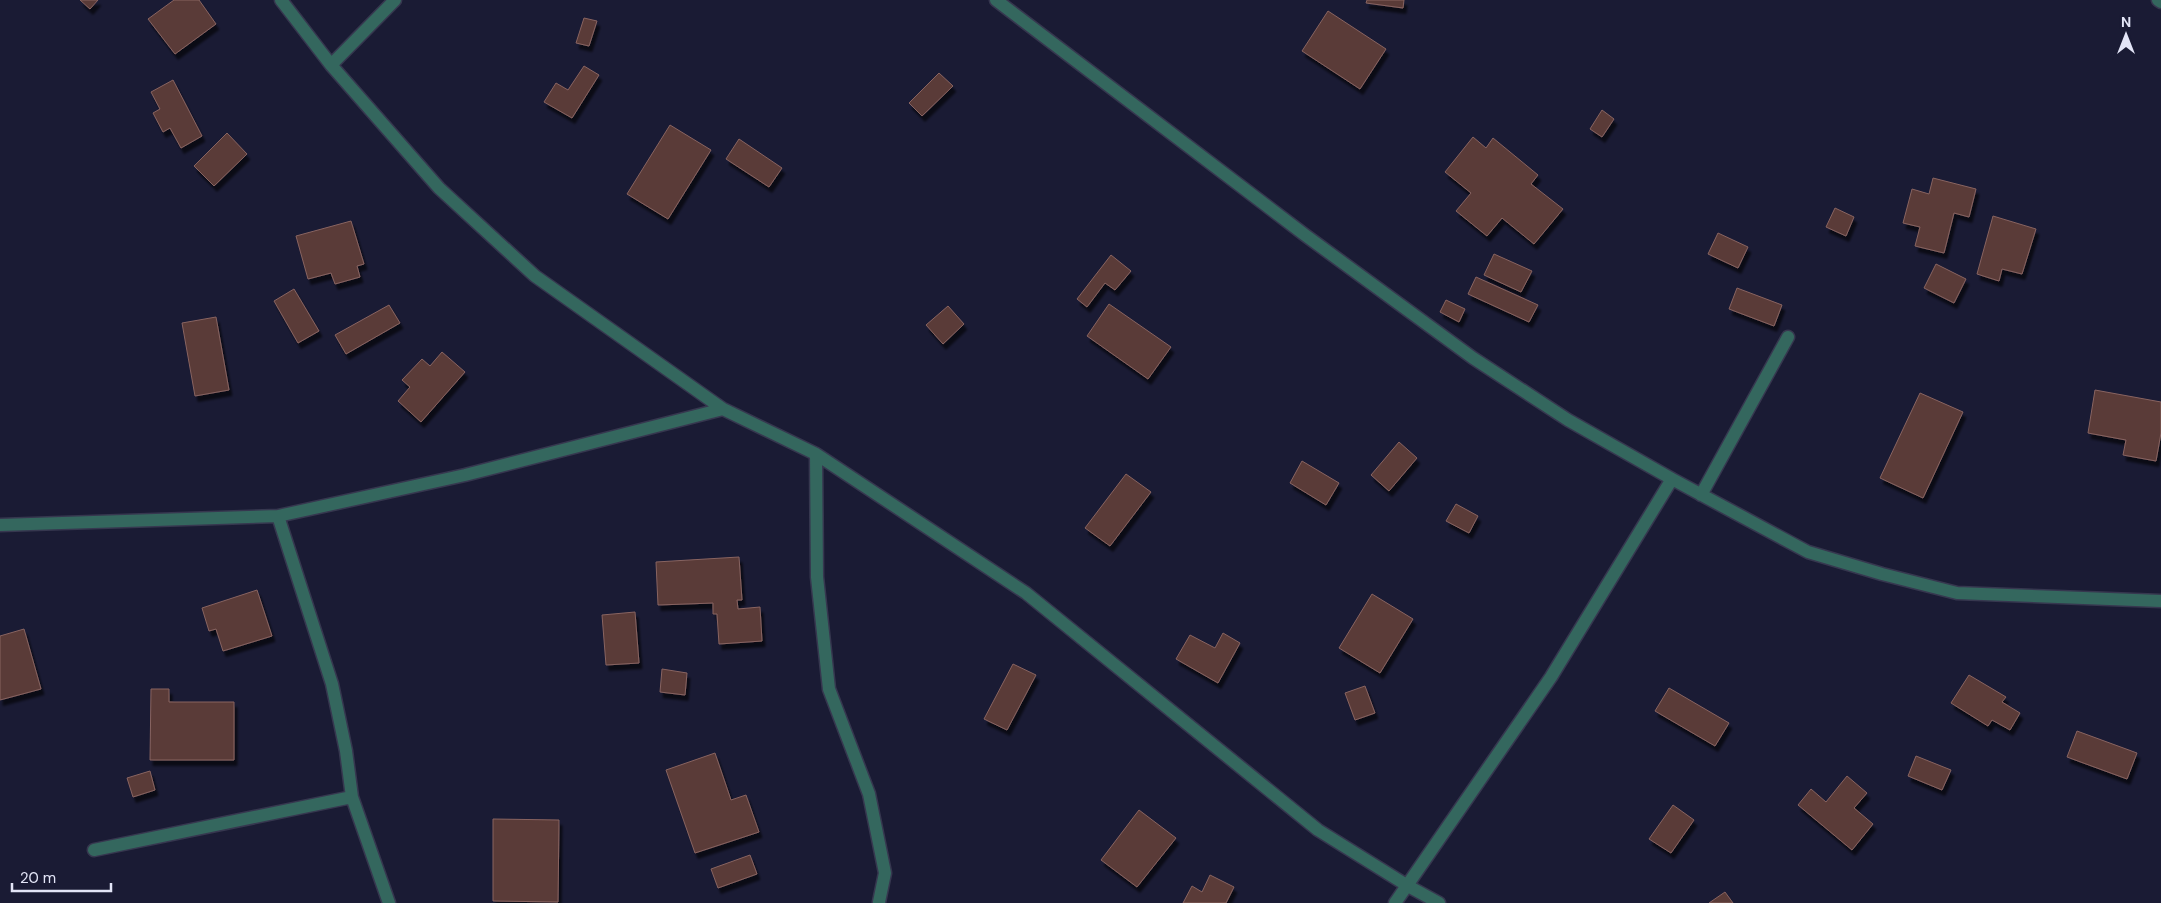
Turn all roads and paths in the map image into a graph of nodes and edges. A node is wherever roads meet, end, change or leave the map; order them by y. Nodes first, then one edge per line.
1 (281, 0) edge
2 (395, 0) edge
3 (996, 0) edge
4 (332, 64) junction
5 (1788, 337) dead end
6 (723, 409) junction
7 (816, 454) junction
8 (1672, 479) junction
9 (1701, 495) junction
10 (278, 516) junction
11 (0, 525) edge
12 (2161, 601) edge
13 (352, 797) junction
14 (94, 850) dead end
15 (1408, 886) junction
16 (879, 902) dead end
17 (389, 903) edge
18 (1396, 903) edge
19 (1438, 903) edge

1 - 4 street
2 - 4 street
3 - 8 street
4 - 6 street
5 - 9 street
6 - 7 street
6 - 10 street
7 - 15 street
7 - 16 street
8 - 9 street
8 - 15 street
9 - 12 street
10 - 11 street
10 - 13 street
13 - 14 street
13 - 17 street
15 - 18 street
15 - 19 street

